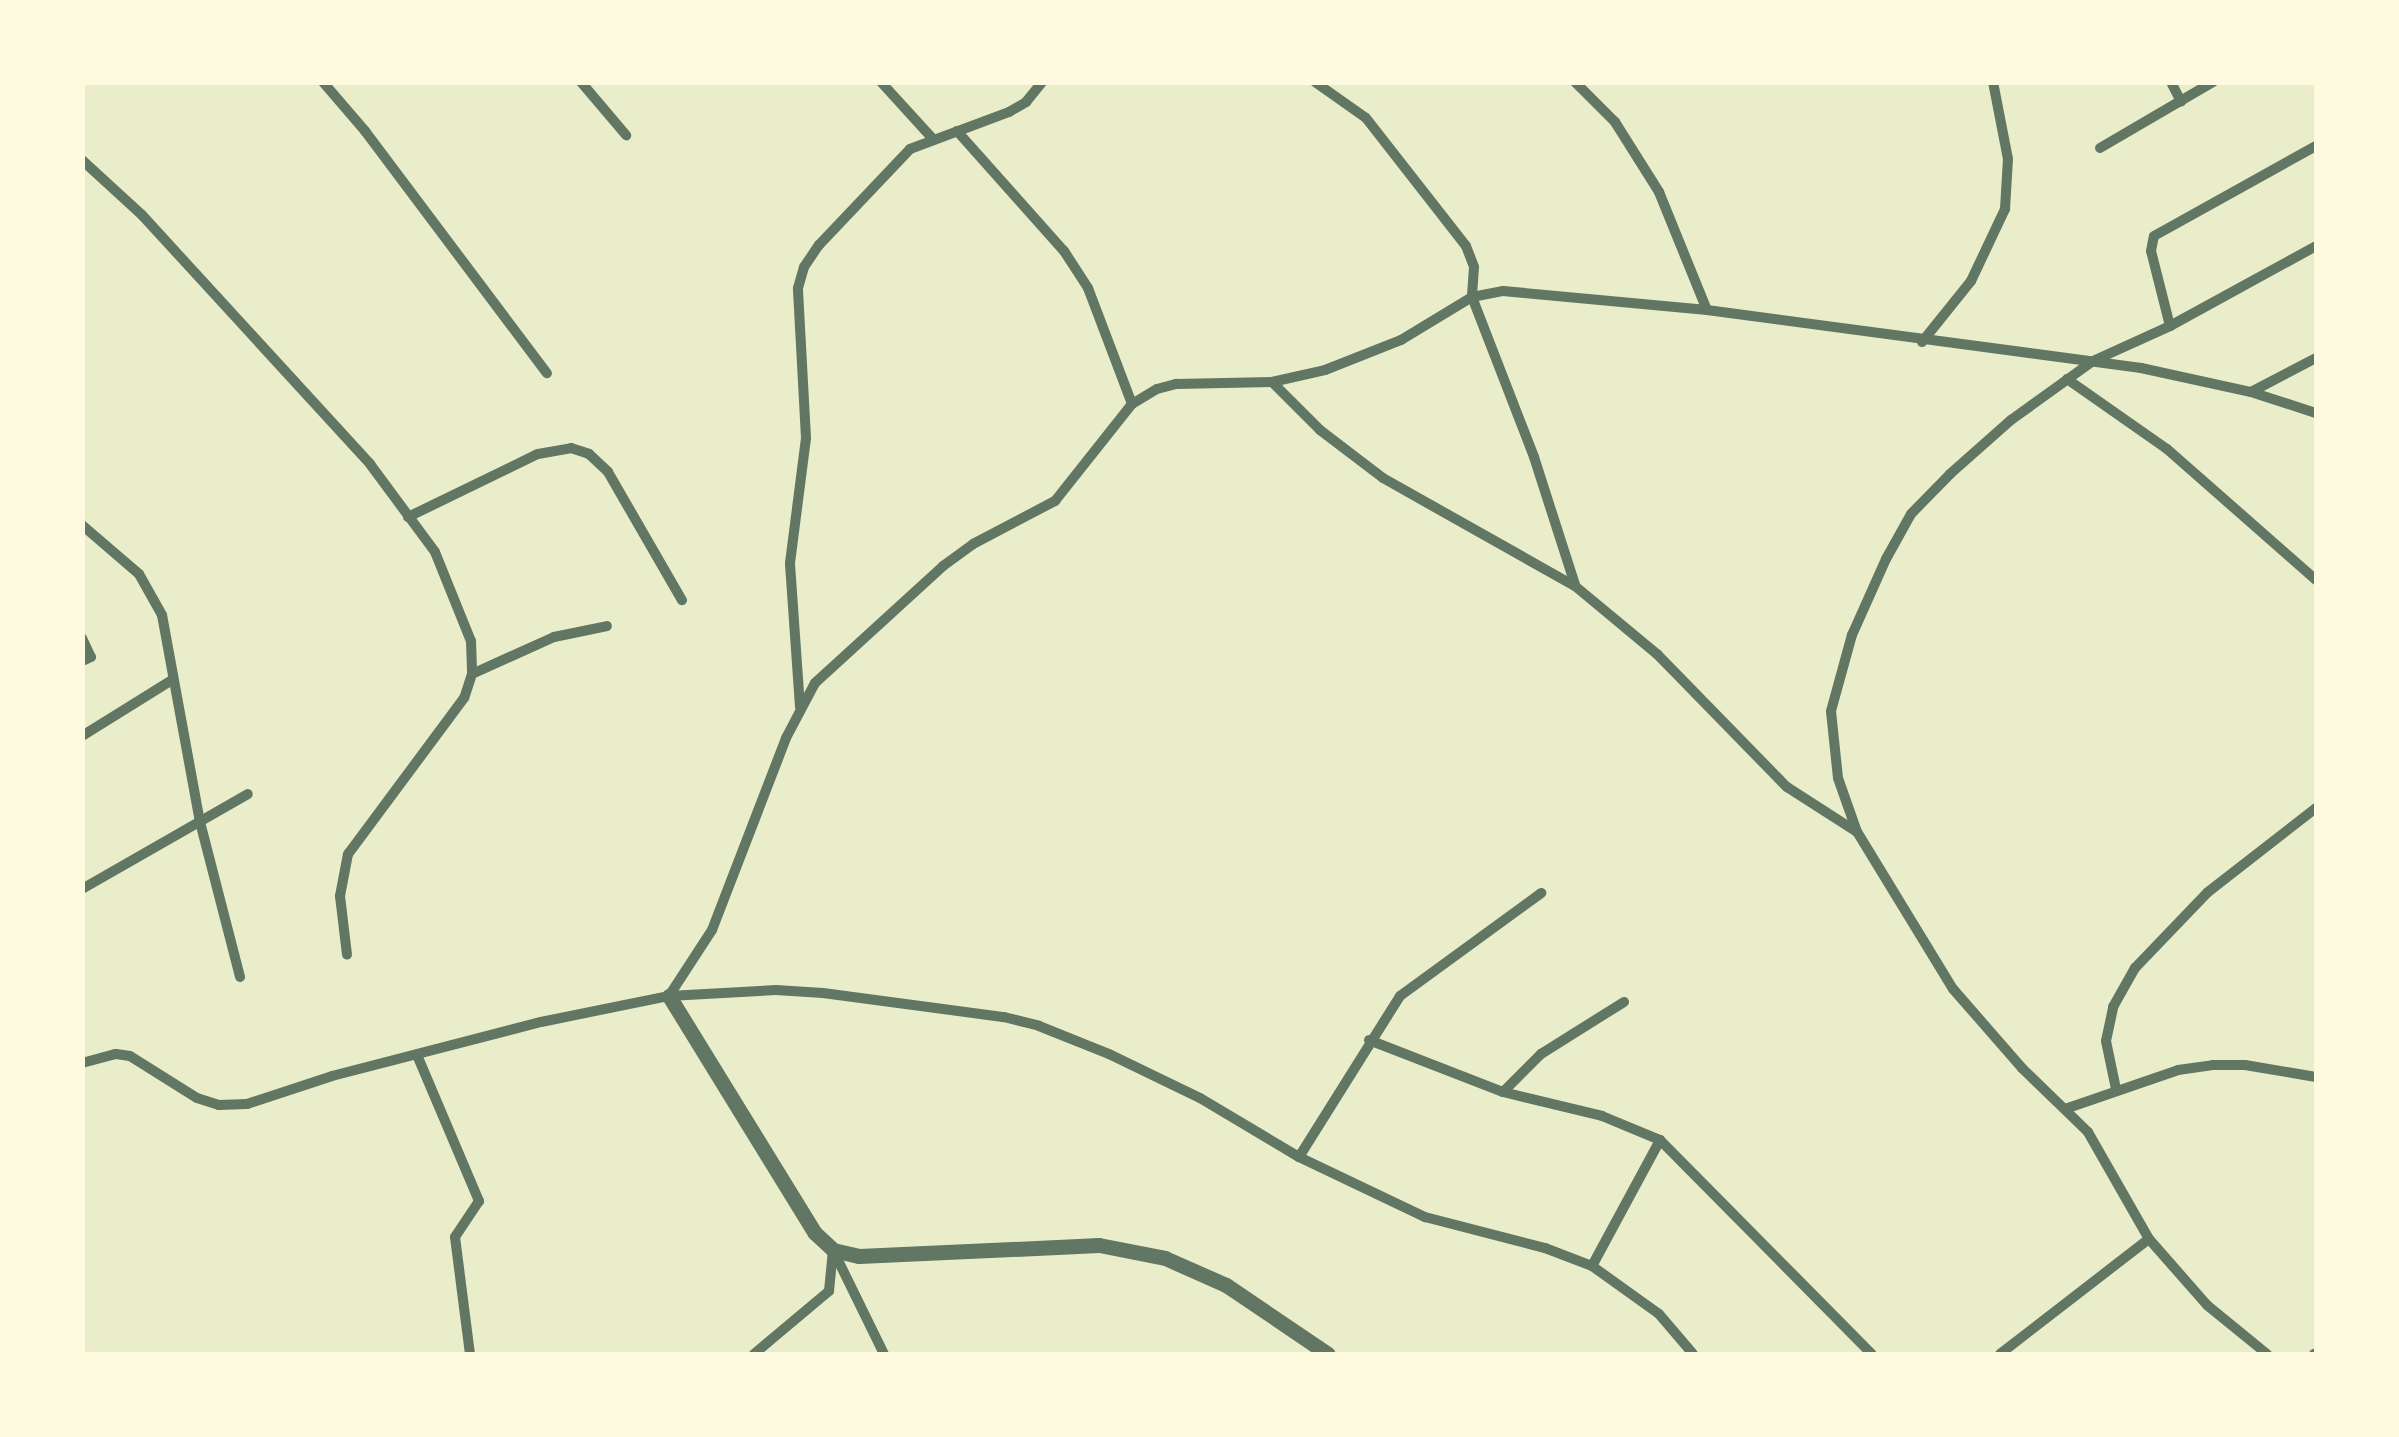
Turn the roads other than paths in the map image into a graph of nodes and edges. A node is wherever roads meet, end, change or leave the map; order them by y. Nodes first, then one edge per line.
1 (323, 82) edge
2 (581, 82) edge
3 (882, 82) edge
4 (1042, 82) edge
5 (1315, 82) edge
6 (1575, 82) edge
7 (1993, 82) edge
8 (2171, 82) edge
9 (2214, 82) edge
10 (2181, 102) junction
11 (957, 131) junction
12 (626, 135) dead end
13 (932, 138) junction
14 (2316, 146) edge
15 (2100, 148) dead end
16 (82, 160) edge
17 (2316, 246) edge
18 (1472, 297) junction
19 (1707, 310) junction
20 (2170, 326) junction
21 (1922, 342) junction
22 (2316, 358) edge
23 (2093, 362) junction
24 (547, 374) dead end
25 (2067, 380) junction
26 (1272, 382) junction
27 (2252, 392) junction
28 (1132, 404) junction
29 (2316, 412) edge
30 (408, 516) junction
31 (82, 526) edge
32 (2316, 580) edge
33 (1575, 586) junction
34 (682, 600) dead end
35 (607, 626) dead end
36 (82, 638) edge
37 (82, 662) edge
38 (472, 674) junction
39 (172, 680) junction
40 (800, 706) junction
41 (82, 736) edge
42 (248, 794) dead end
43 (2316, 808) edge
44 (200, 822) junction
45 (1857, 832) junction
46 (82, 890) edge
47 (1541, 893) dead end
48 (348, 954) dead end
49 (240, 977) dead end
50 (669, 996) junction
51 (1624, 1002) dead end
52 (1369, 1040) junction
53 (417, 1055) junction
54 (82, 1063) edge
55 (2316, 1078) edge
56 (2116, 1090) junction
57 (1502, 1092) junction
58 (2065, 1109) junction
59 (1660, 1140) junction
60 (1299, 1156) junction
61 (2149, 1239) junction
62 (832, 1250) junction
63 (1592, 1266) junction
64 (470, 1354) edge
65 (754, 1354) edge
66 (884, 1354) edge
67 (1328, 1354) edge
68 (1693, 1354) edge
69 (1872, 1354) edge
70 (2000, 1354) edge
71 (2267, 1354) edge

1 - 24 street
2 - 12 street
3 - 13 street
4 - 11 street
5 - 18 street
6 - 19 street
7 - 21 street
8 - 10 street
9 - 10 street
10 - 15 street
11 - 13 street
11 - 28 street
13 - 40 street
14 - 20 street
16 - 30 street
17 - 20 street
18 - 19 street
18 - 26 street
18 - 33 street
19 - 21 street
20 - 23 street
21 - 23 street
22 - 27 street
23 - 25 street
23 - 27 street
25 - 32 street
25 - 45 street
26 - 28 street
26 - 33 street
27 - 29 street
28 - 40 street
30 - 34 street
30 - 38 street
31 - 39 street
33 - 45 street
35 - 38 street
36 - 37 street
38 - 48 street
39 - 41 street
39 - 44 street
40 - 50 street
42 - 44 street
43 - 56 street
44 - 46 street
44 - 49 street
45 - 58 street
47 - 52 street
50 - 53 street
50 - 60 street
50 - 62 street
51 - 57 street
52 - 57 street
52 - 60 street
53 - 54 street
53 - 64 street
55 - 56 street
56 - 58 street
57 - 59 street
58 - 61 street
59 - 63 street
59 - 69 street
60 - 63 street
61 - 70 street
61 - 71 street
62 - 65 street
62 - 66 street
62 - 67 street
63 - 68 street

